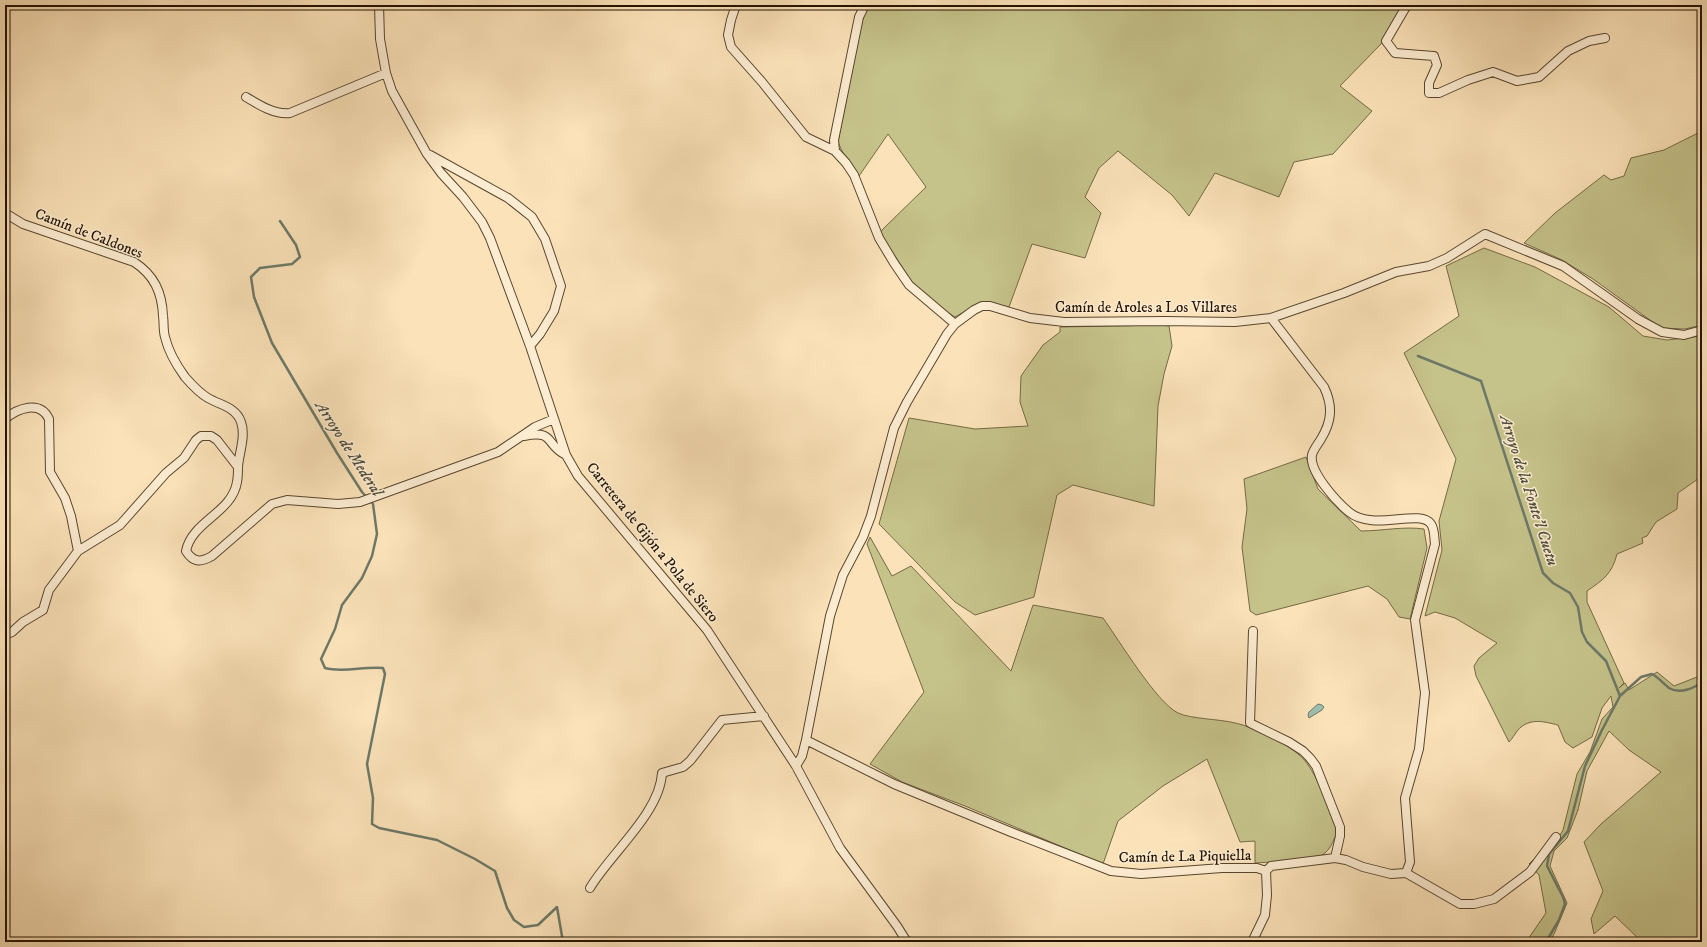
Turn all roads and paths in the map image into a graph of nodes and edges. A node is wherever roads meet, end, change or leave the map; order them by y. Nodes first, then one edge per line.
1 (379, 5) edge
2 (736, 5) edge
3 (865, 5) edge
4 (1407, 5) edge
5 (1605, 38) dead end
6 (386, 73) junction
7 (246, 97) dead end
8 (835, 151) junction
9 (427, 154) junction
10 (5, 213) edge
11 (1271, 318) junction
12 (955, 324) junction
13 (1702, 330) edge
14 (530, 346) junction
15 (5, 419) edge
16 (555, 422) junction
17 (545, 435) junction
18 (521, 437) junction
19 (566, 455) junction
20 (238, 466) junction
21 (78, 551) junction
22 (1253, 631) dead end
23 (5, 635) edge
24 (764, 716) junction
25 (806, 740) junction
26 (796, 766) junction
27 (1556, 837) dead end
28 (1335, 858) junction
29 (1266, 871) junction
30 (1406, 873) junction
31 (590, 888) dead end
32 (907, 942) edge
33 (1252, 942) edge

1 - 6 street, Carretera de Gijón a Pola de Siero
2 - 8 street
3 - 8 street
4 - 5 street
6 - 7 street
6 - 9 street, Carretera de Gijón a Pola de Siero
8 - 12 street
9 - 14 street, Carretera de Gijón a Pola de Siero
9 - 14 street
10 - 20 street, Camín de Caldones
11 - 12 street, Camín de Aroles a Los Villares
11 - 13 street, Camín de Aroles a Los Villares
11 - 30 street
12 - 25 street, Camín de Aroles a Los Villares
14 - 16 street, Carretera de Gijón a Pola de Siero
15 - 21 street
16 - 17 street
16 - 18 street, Camín de Caldones
16 - 19 street, Carretera de Gijón a Pola de Siero
17 - 18 street, Camín de Caldones
17 - 19 street
18 - 20 street, Camín de Caldones
19 - 24 street, Carretera de Gijón a Pola de Siero
20 - 21 street
21 - 23 street
22 - 28 street
24 - 26 street, Carretera de Gijón a Pola de Siero
24 - 31 street
25 - 26 street, Camín de Aroles a Los Villares
25 - 29 street, Camín de La Piquiella
26 - 32 street, Carretera de Gijón a Pola de Siero
27 - 30 street, Camín de La Piquiella
28 - 29 street, Camín de La Piquiella
28 - 30 street, Camín de La Piquiella
29 - 33 street

